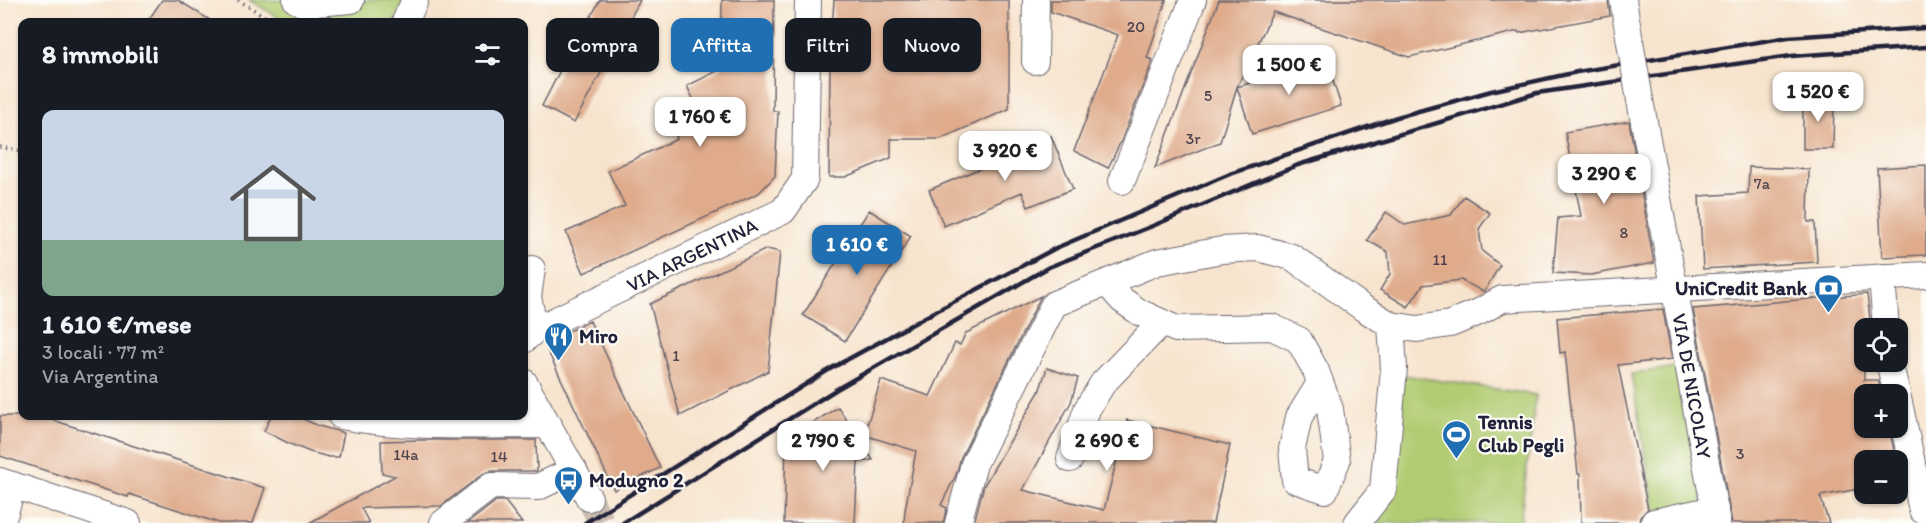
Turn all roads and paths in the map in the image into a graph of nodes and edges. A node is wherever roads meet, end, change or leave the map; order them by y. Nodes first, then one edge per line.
1 (237, 0) edge
2 (296, 0) edge
3 (351, 0) edge
4 (415, 0) edge
5 (808, 0) edge
6 (1036, 0) edge
7 (1193, 0) edge
8 (1623, 0) edge
9 (267, 18) edge
10 (407, 18) edge
11 (1035, 61) dead end
12 (0, 147) edge
13 (18, 150) edge
14 (1122, 181) dead end
15 (532, 270) dead end
16 (1926, 275) edge
17 (1882, 277) junction
18 (1107, 283) junction
19 (1674, 290) junction
20 (1885, 318) edge
21 (1161, 322) junction
22 (1390, 325) junction
23 (529, 335) edge
24 (1320, 383) dead end
25 (528, 389) edge
26 (363, 420) edge
27 (549, 425) junction
28 (1906, 438) edge
29 (1070, 459) dead end
30 (574, 470) junction
31 (6, 483) edge
32 (589, 498) tunnel mouth
33 (1926, 508) edge
34 (1716, 516) edge
35 (1654, 522) edge
36 (2, 523) edge
37 (128, 523) edge
38 (443, 523) edge
39 (958, 523) edge
40 (1357, 523) edge

1 - 9 path
2 - 3 street
4 - 10 street
5 - 23 street, VIA ARGENTINA
6 - 11 street
7 - 14 street
8 - 19 street, VIA DE NICOLAY, bridge
12 - 13 path
15 - 23 street
16 - 17 street
17 - 19 street
17 - 20 street
18 - 21 street
18 - 22 street
18 - 39 street
19 - 22 street
19 - 34 street, VIA DE NICOLAY
21 - 24 street
21 - 29 street
22 - 40 street
25 - 27 street
26 - 27 street
27 - 30 street
28 - 33 street
30 - 32 street
30 - 38 street
31 - 36 street
31 - 37 street
34 - 35 street

